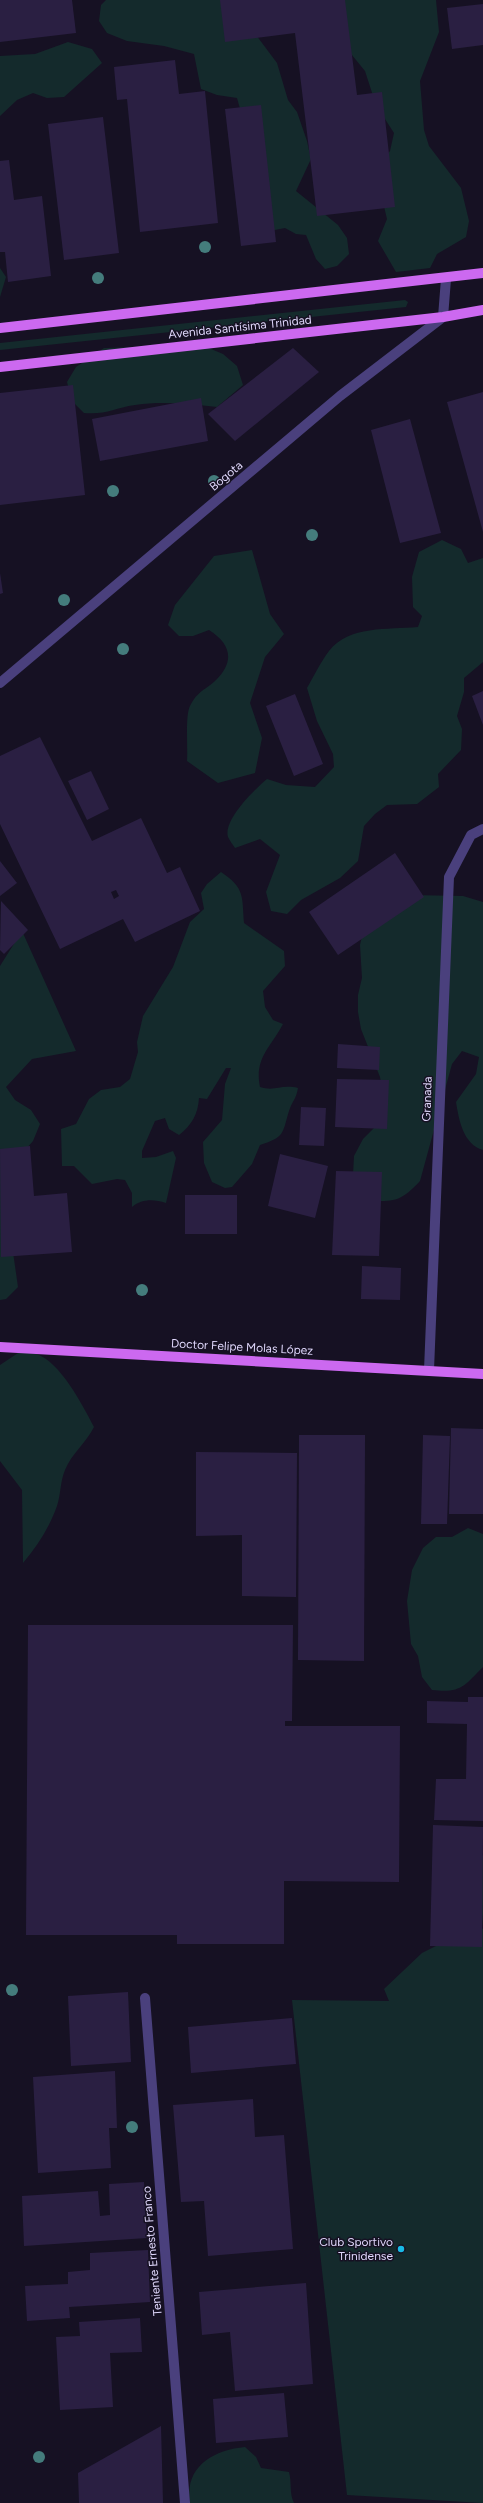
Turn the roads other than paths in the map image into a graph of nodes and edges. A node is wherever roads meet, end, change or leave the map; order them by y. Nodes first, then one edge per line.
1 (483, 273) edge
2 (446, 279) junction
3 (483, 310) edge
4 (443, 317) junction
5 (0, 328) edge
6 (0, 367) edge
7 (0, 683) edge
8 (483, 829) edge
9 (0, 1347) edge
10 (429, 1370) junction
11 (483, 1374) edge
12 (145, 1998) dead end
13 (185, 2503) edge

1 - 2 main road, Avenida Santísima Trinidad
2 - 4 street
2 - 5 main road, Avenida Santísima Trinidad
3 - 4 main road, Avenida Santísima Trinidad
4 - 6 main road, Avenida Santísima Trinidad
4 - 7 street, Bogota
8 - 10 street, Granada
9 - 10 main road, Doctor Felipe Molas López
10 - 11 main road, Doctor Felipe Molas López
12 - 13 street, Teniente Ernesto Franco

